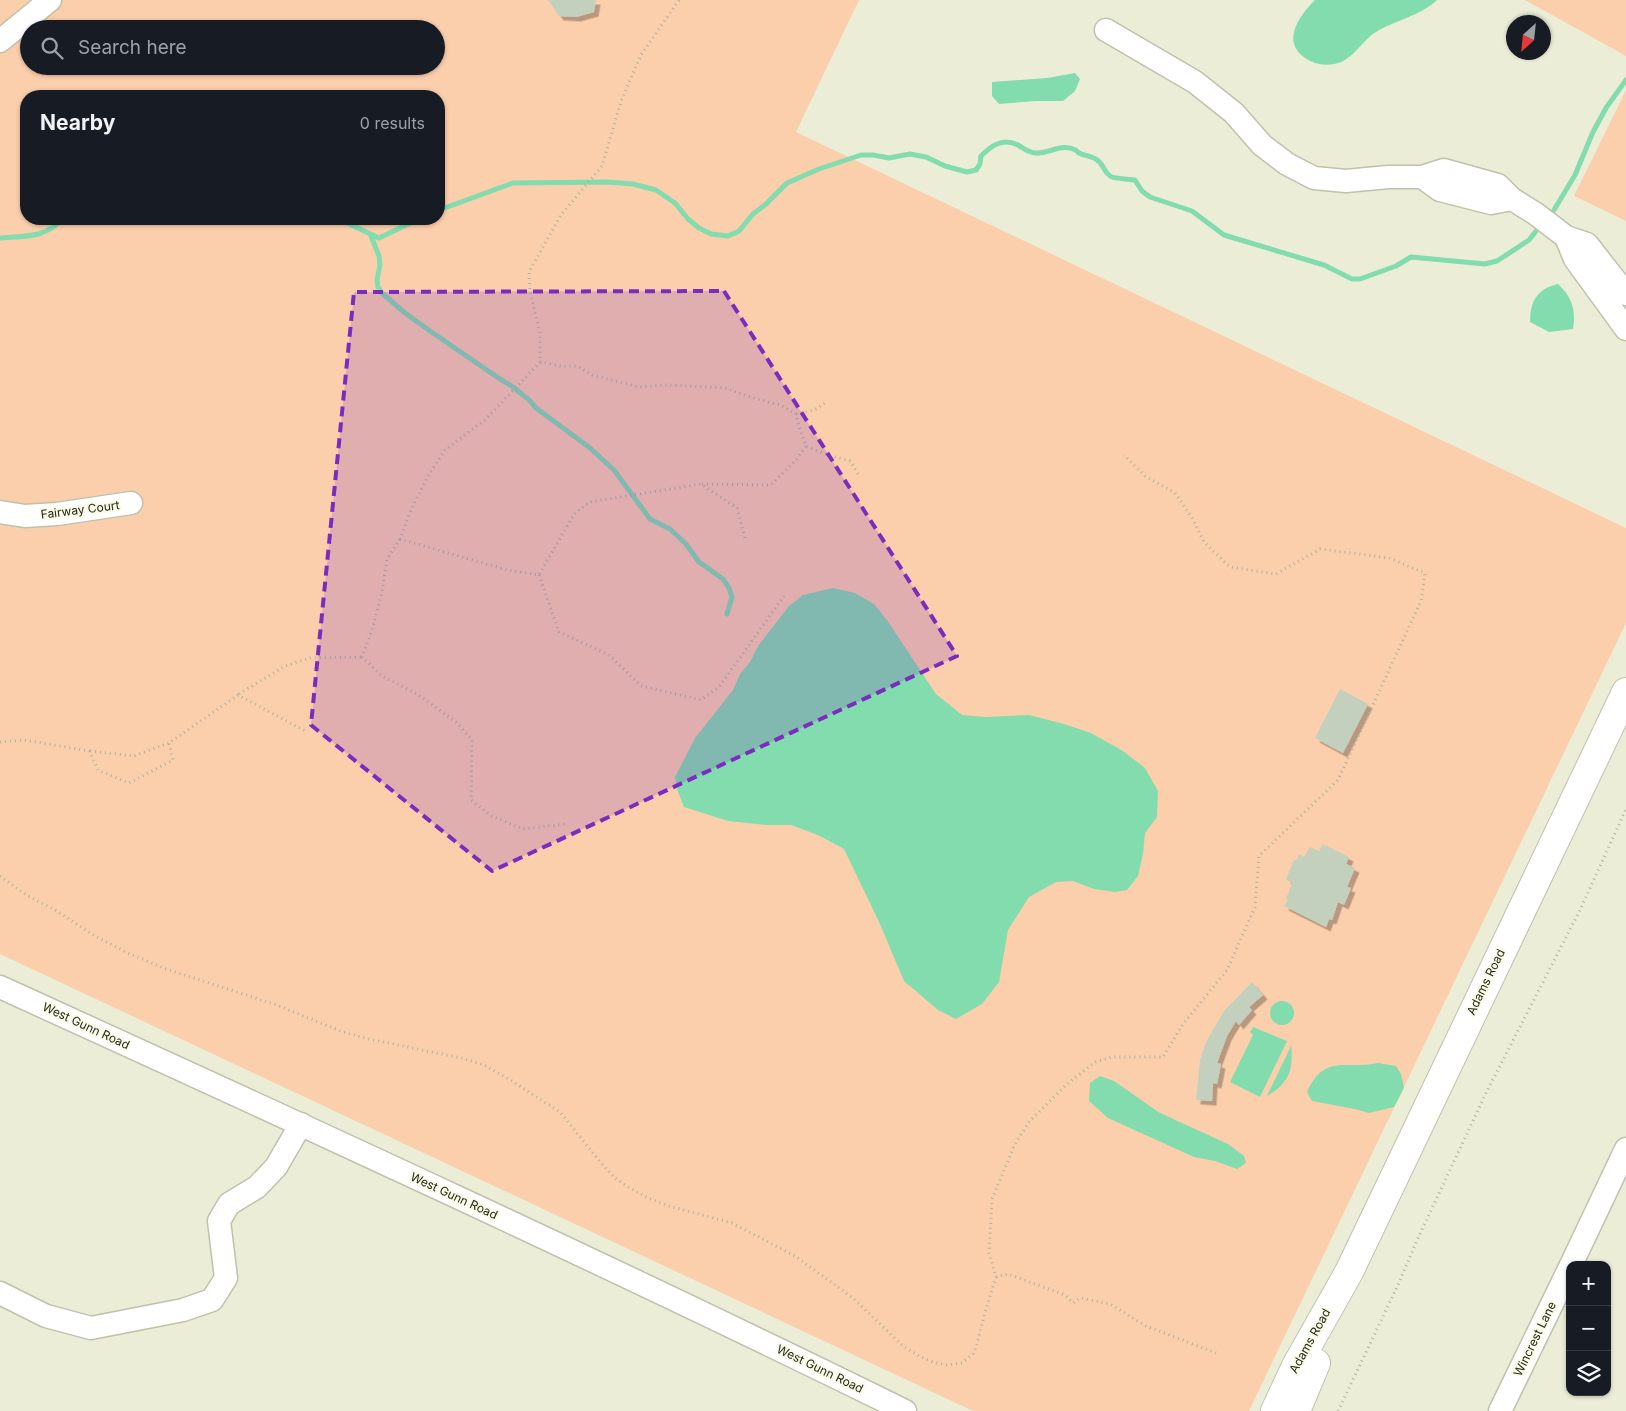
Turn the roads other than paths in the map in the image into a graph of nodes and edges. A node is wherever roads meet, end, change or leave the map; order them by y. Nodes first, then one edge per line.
1 (50, 0) edge
2 (26, 20) edge
3 (20, 25) edge
4 (1106, 30) dead end
5 (0, 41) edge
6 (1566, 237) junction
7 (1626, 294) edge
8 (1626, 329) edge
9 (131, 504) dead end
10 (0, 512) edge
11 (1626, 692) edge
12 (0, 986) edge
13 (301, 1124) junction
14 (1626, 1149) edge
15 (1572, 1261) edge
16 (1349, 1272) junction
17 (1566, 1274) edge
18 (0, 1293) edge
19 (905, 1411) edge
20 (1275, 1411) edge
21 (1296, 1411) edge
22 (1500, 1411) edge

1 - 2 street
3 - 5 street
4 - 6 street
6 - 7 street
6 - 8 street
9 - 10 street, Fairway Court
11 - 16 main road, Adams Road
12 - 13 street, West Gunn Road
13 - 18 street
13 - 19 street, West Gunn Road
14 - 15 street, Wincrest Lane
16 - 20 main road, Adams Road
16 - 21 main road, Adams Road
17 - 22 street, Wincrest Lane

